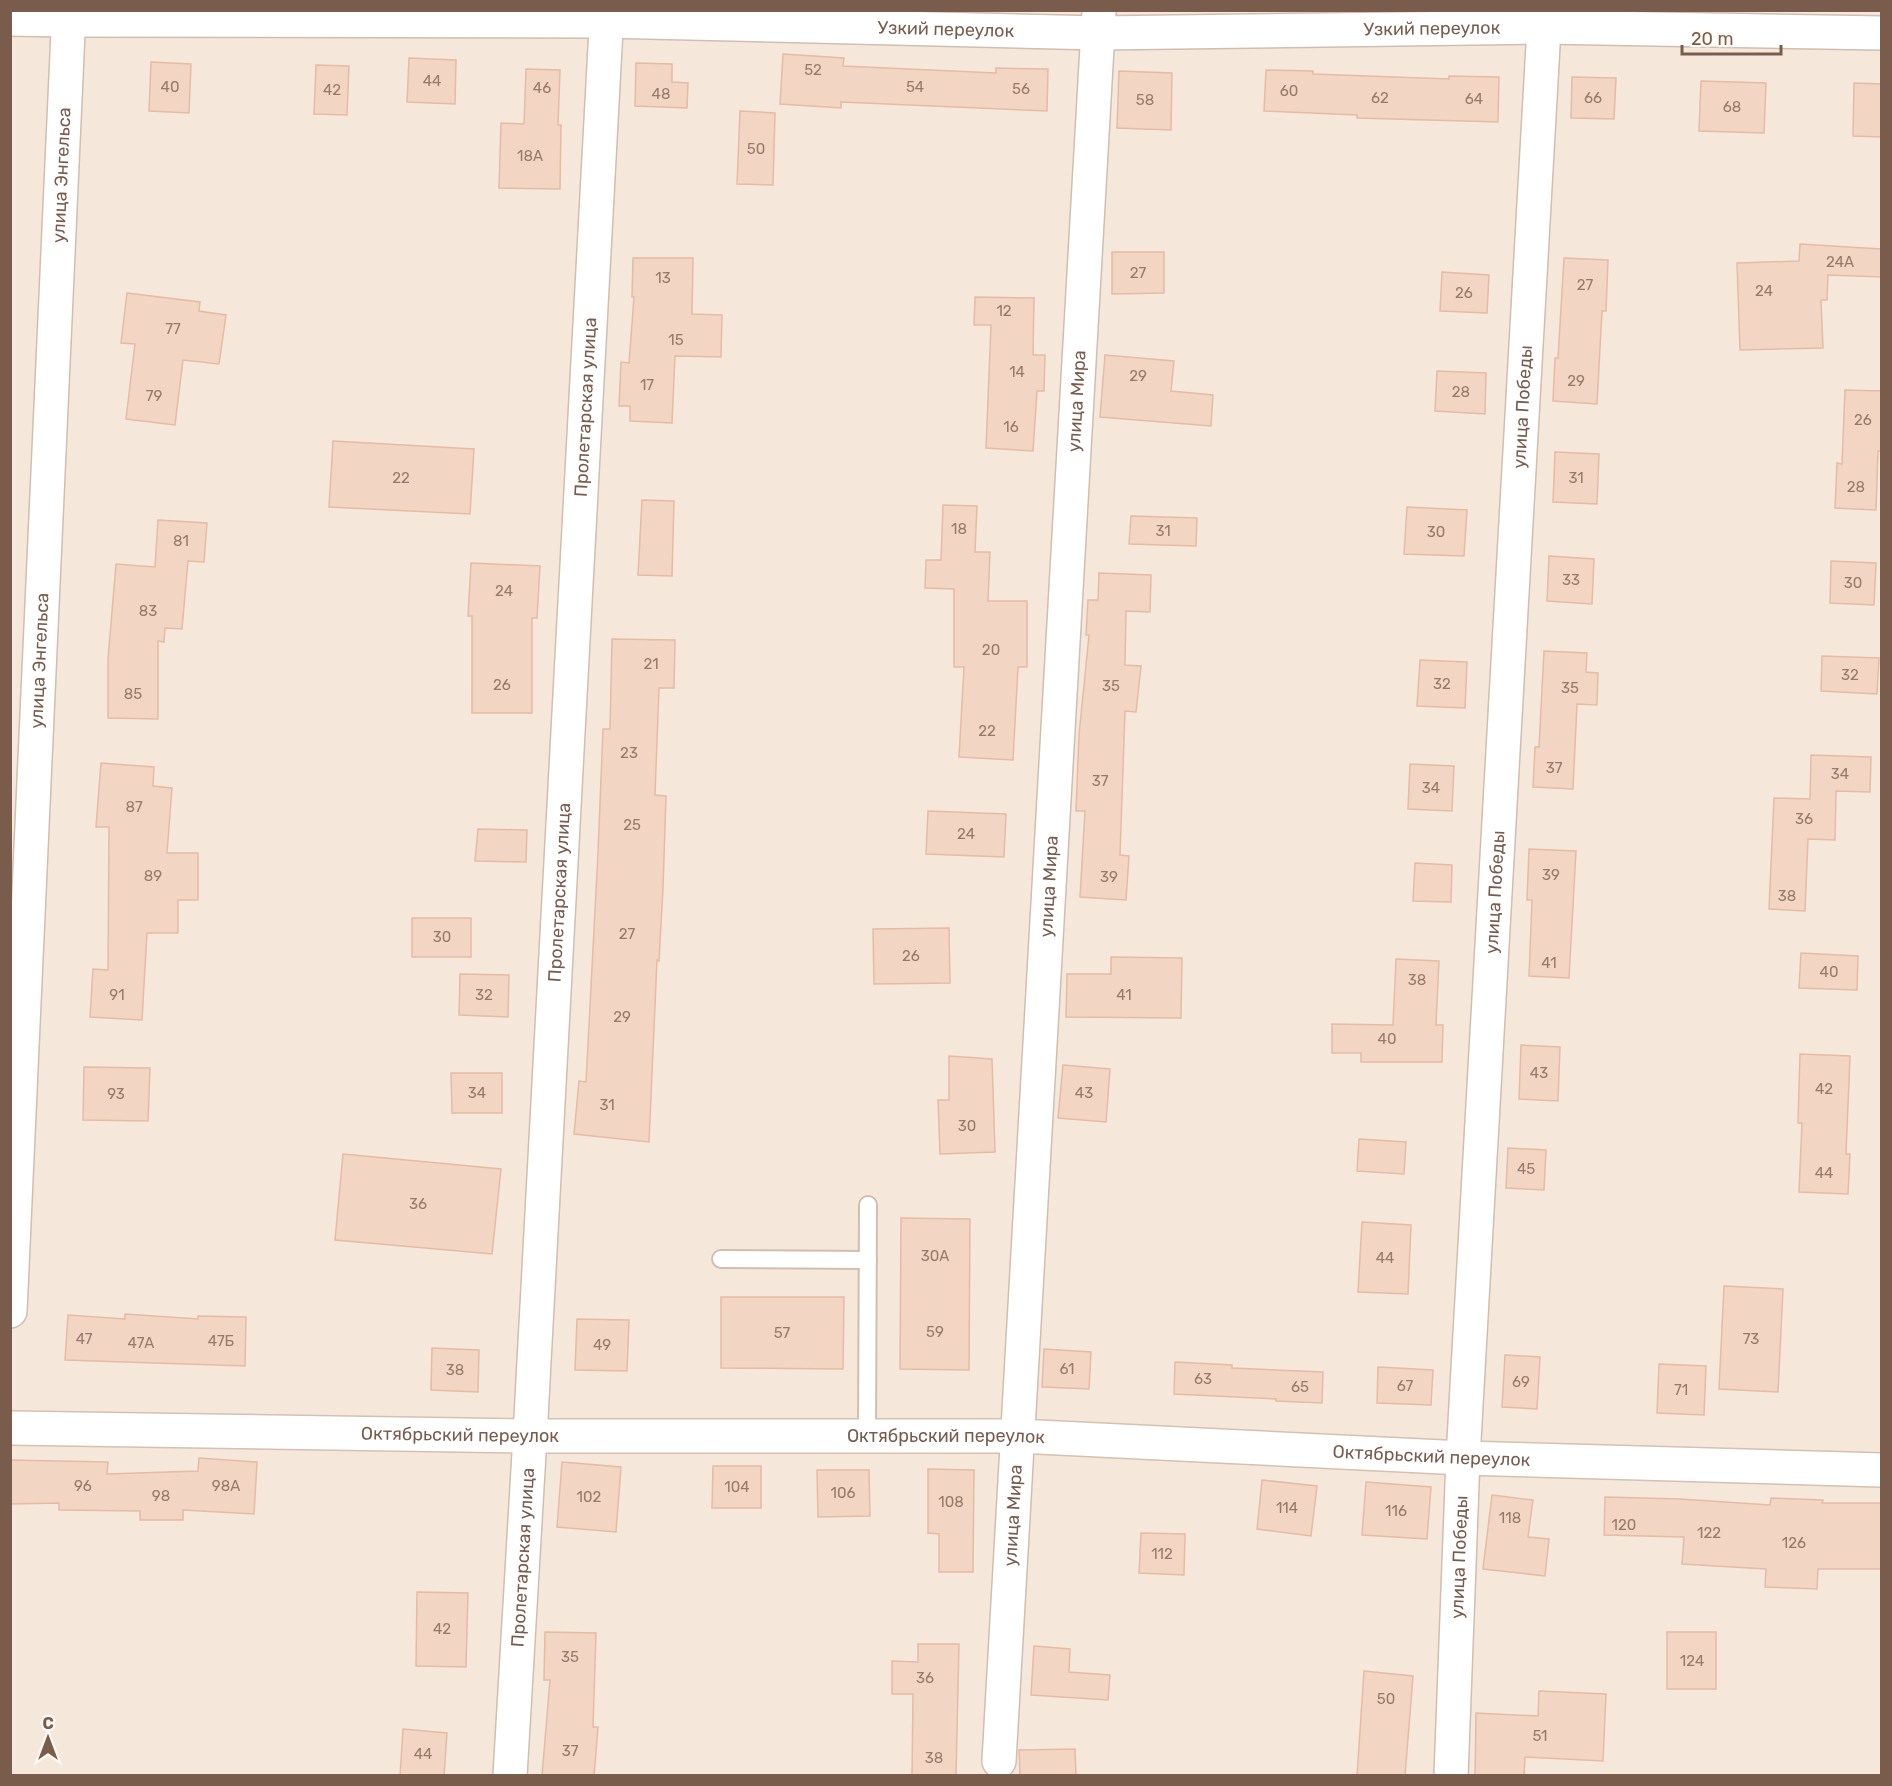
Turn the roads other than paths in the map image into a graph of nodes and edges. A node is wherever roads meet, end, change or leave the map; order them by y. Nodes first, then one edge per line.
1 (69, 15) edge
2 (606, 16) edge
3 (10, 19) edge
4 (1544, 19) edge
5 (1099, 22) edge
6 (1881, 33) edge
7 (868, 1205) dead end
8 (721, 1259) dead end
9 (868, 1260) junction
10 (10, 1311) edge
11 (10, 1428) edge
12 (530, 1436) junction
13 (867, 1436) junction
14 (1018, 1436) junction
15 (1463, 1458) junction
16 (1881, 1470) edge
17 (999, 1761) dead end
18 (510, 1776) edge
19 (1451, 1776) edge

1 - 2 street, Узкий переулок
1 - 3 street, Узкий переулок
1 - 10 street, улица Энгельса
2 - 5 street, Узкий переулок
2 - 12 street, Пролетарская улица
4 - 5 street, Узкий переулок
4 - 6 street, Узкий переулок
4 - 15 street, улица Победы
5 - 14 street, улица Мира
7 - 9 lane
8 - 9 lane
9 - 13 lane
11 - 12 street, Октябрьский переулок
12 - 13 street, Октябрьский переулок
12 - 18 street, Пролетарская улица
13 - 14 street, Октябрьский переулок
14 - 15 street, Октябрьский переулок
14 - 17 street, улица Мира
15 - 16 street, Октябрьский переулок
15 - 19 street, улица Победы

